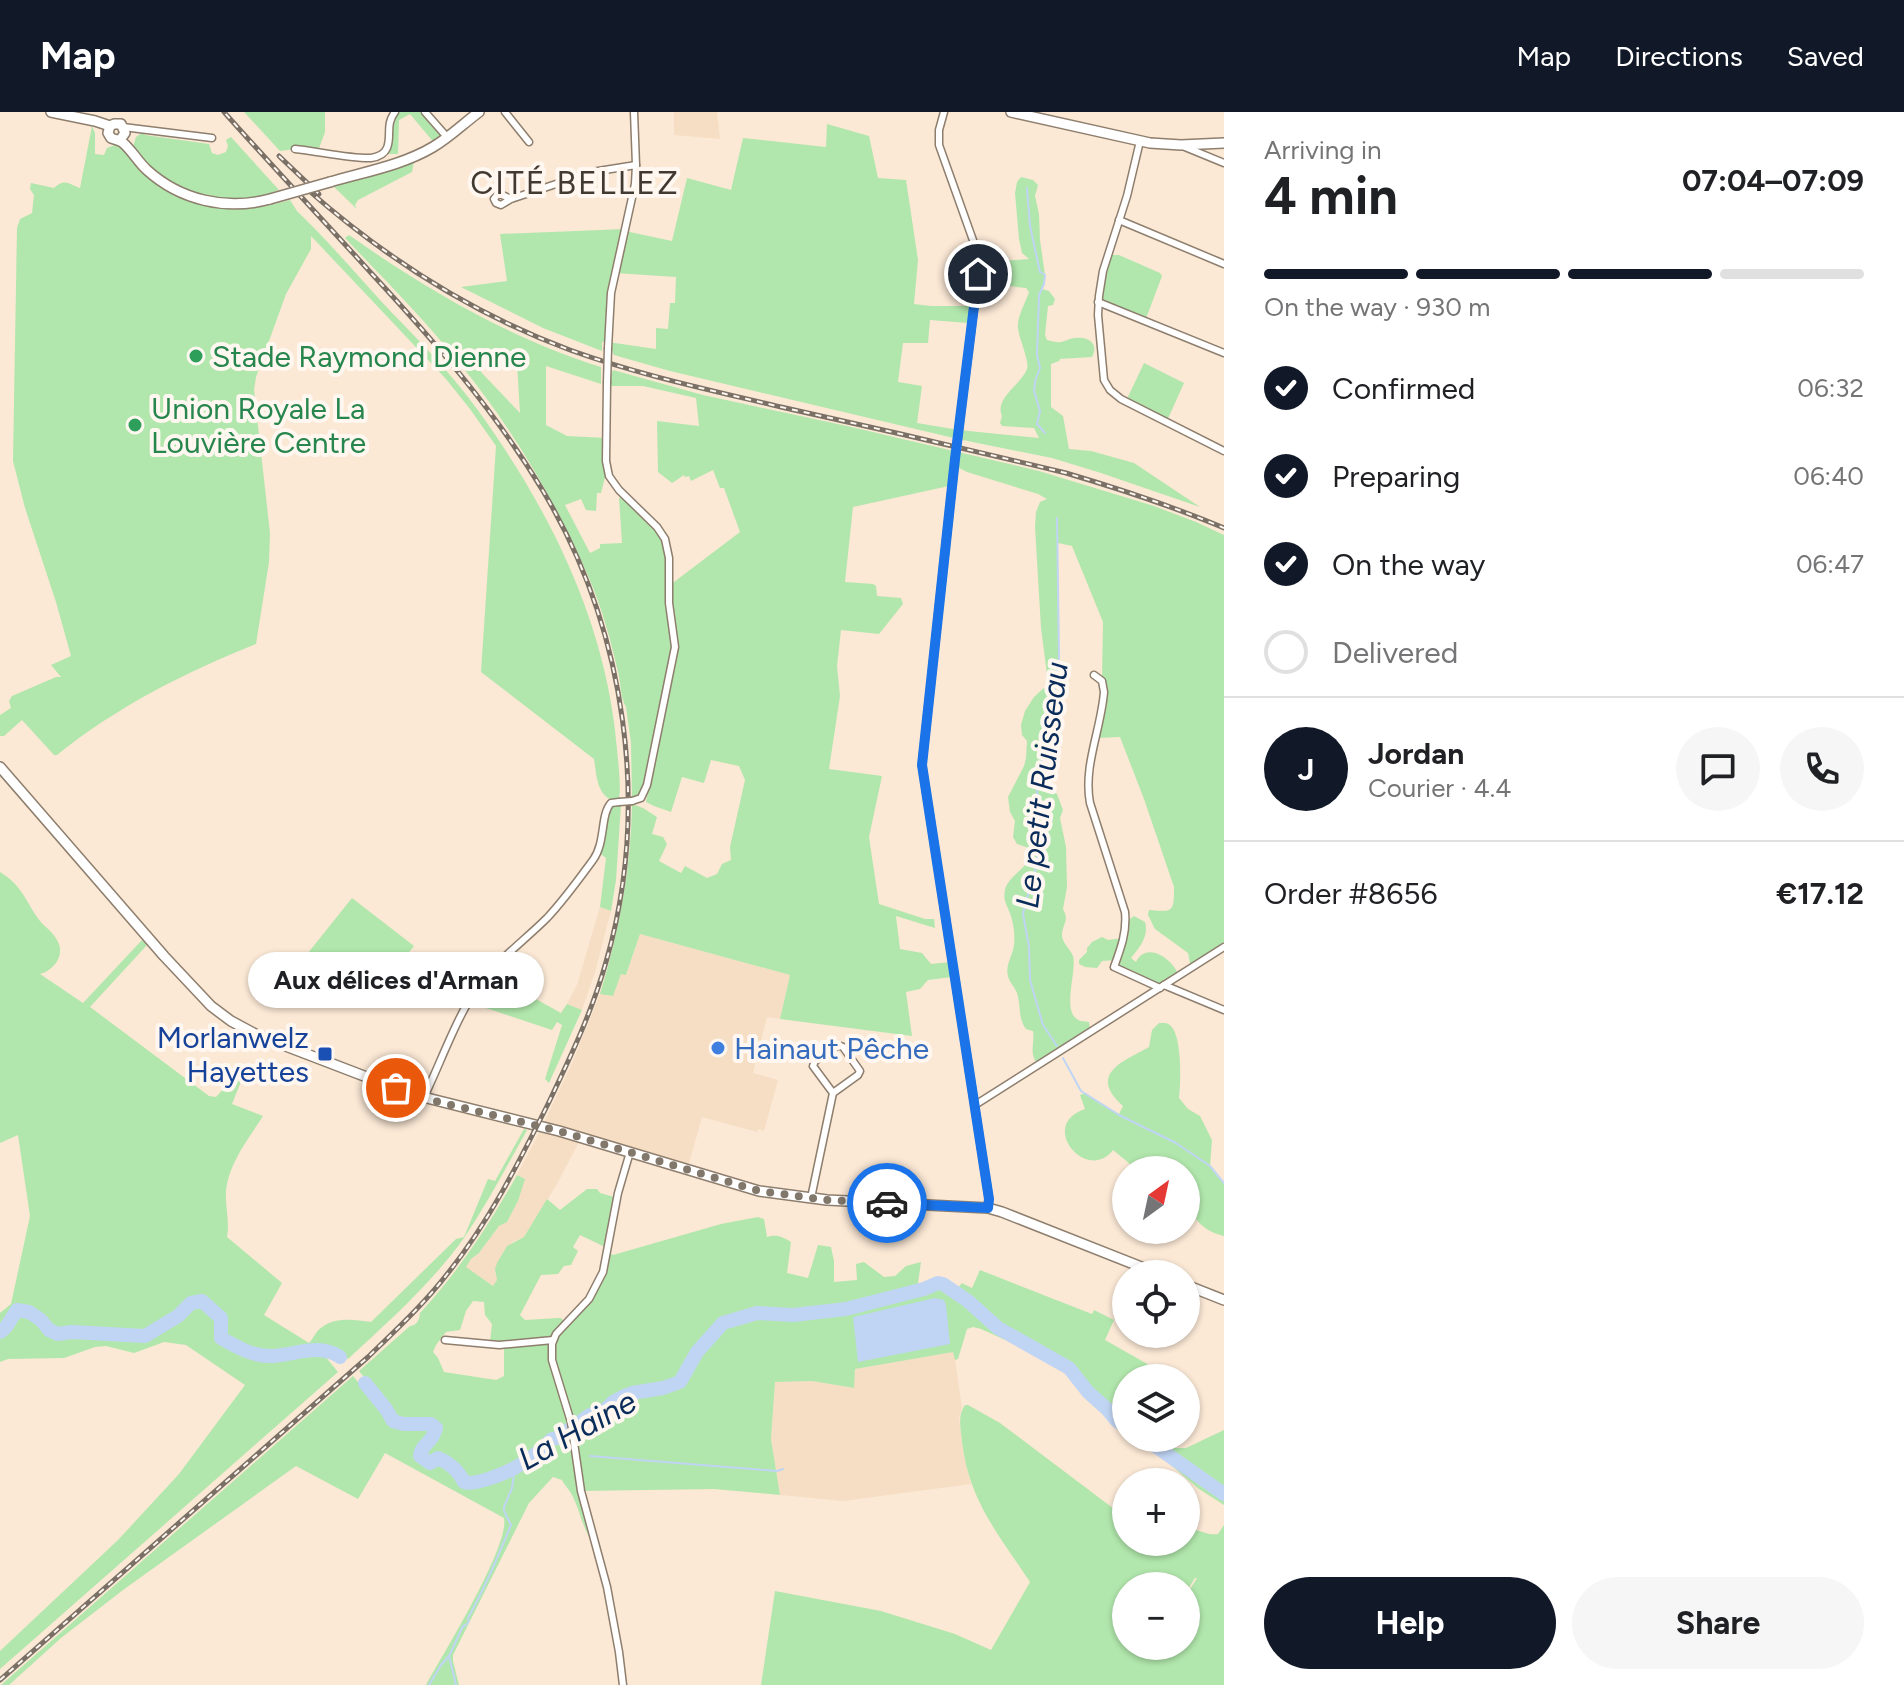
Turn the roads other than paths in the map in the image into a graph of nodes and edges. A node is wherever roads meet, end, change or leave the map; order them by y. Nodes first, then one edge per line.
1 (51, 112) edge
2 (395, 112) edge
3 (425, 112) edge
4 (479, 112) edge
5 (505, 112) edge
6 (634, 112) edge
7 (944, 112) edge
8 (1011, 112) edge
9 (94, 116) edge
10 (110, 126) junction
11 (123, 127) junction
12 (447, 137) junction
13 (212, 138) dead end
14 (120, 140) junction
15 (1140, 141) junction
16 (529, 142) dead end
17 (1224, 143) edge
18 (1181, 145) junction
19 (295, 149) dead end
20 (1224, 163) edge
21 (636, 165) junction
22 (511, 199) dead end
23 (1119, 220) junction
24 (1224, 264) edge
25 (1098, 302) junction
26 (1224, 353) edge
27 (1224, 451) edge
28 (1094, 675) dead end
29 (0, 767) edge
30 (1224, 947) edge
31 (1162, 987) junction
32 (1224, 1010) edge
33 (833, 1093) junction
34 (424, 1097) junction
35 (975, 1105) junction
36 (630, 1152) junction
37 (811, 1199) junction
38 (988, 1208) junction
39 (1124, 1260) edge
40 (1200, 1291) edge
41 (1224, 1300) edge
42 (445, 1340) dead end
43 (553, 1340) junction
44 (623, 1685) edge

1 - 9 street
2 - 19 street
3 - 12 street
4 - 12 street
5 - 16 street
6 - 21 street
7 - 35 street
8 - 15 street
9 - 10 street
10 - 11 street
10 - 14 street
11 - 13 street
11 - 14 street
12 - 14 street, bridge
15 - 18 street
15 - 23 street
17 - 18 street
18 - 20 street
21 - 22 street
21 - 34 street, bridge
23 - 24 street
23 - 25 street
25 - 26 street
25 - 27 street
28 - 31 street
29 - 34 street
30 - 31 street
31 - 32 street
31 - 35 street
33 - 33 street
33 - 37 street
34 - 36 street
35 - 38 street
36 - 37 street
36 - 43 street
37 - 38 street
38 - 39 street
40 - 41 street
42 - 43 street
43 - 44 street

